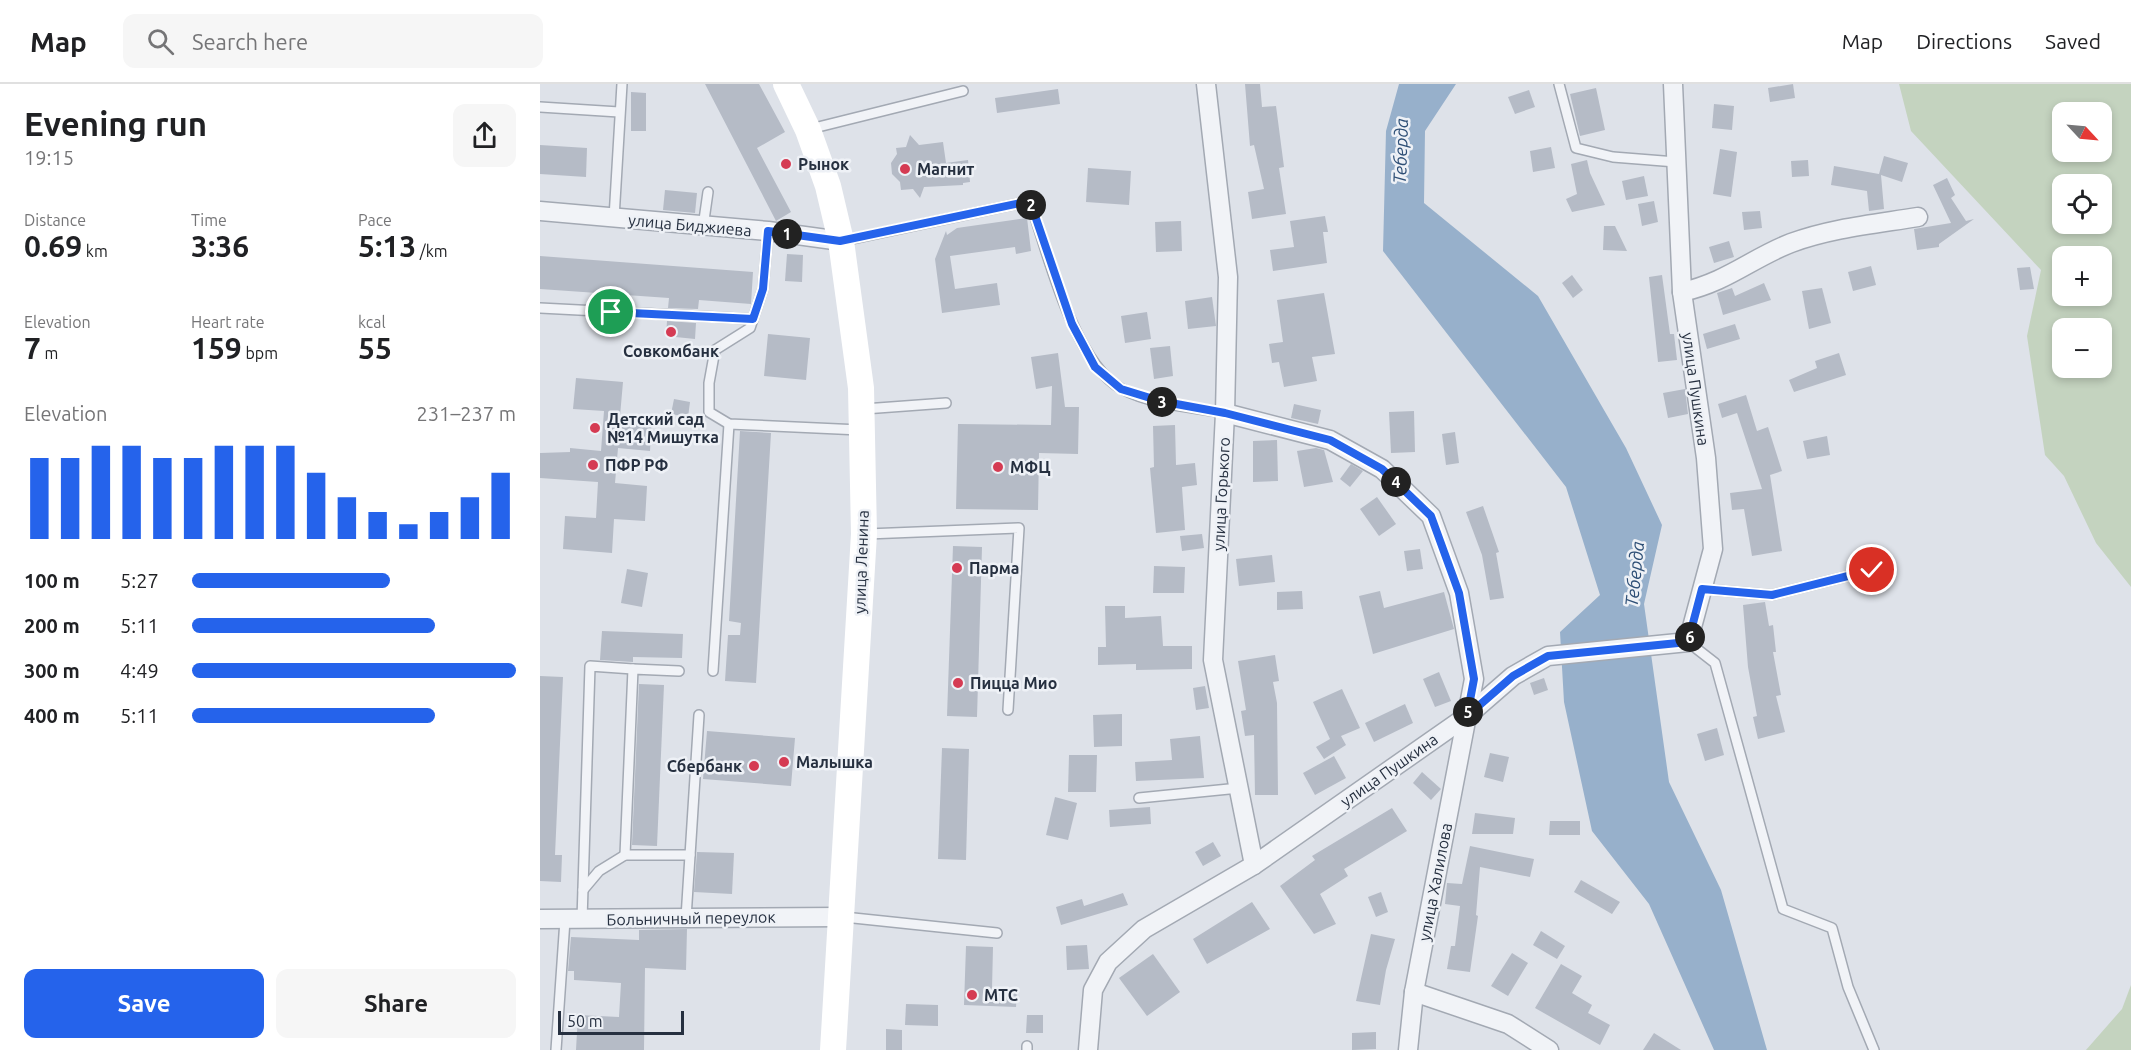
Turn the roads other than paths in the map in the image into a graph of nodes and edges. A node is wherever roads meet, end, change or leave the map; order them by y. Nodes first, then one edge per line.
1 (622, 84) edge
2 (786, 84) edge
3 (1206, 84) edge
4 (1559, 84) edge
5 (1673, 84) edge
6 (963, 91) dead end
7 (540, 107) edge
8 (619, 112) junction
9 (808, 130) junction
10 (1676, 162) junction
11 (708, 192) dead end
12 (540, 211) edge
13 (1918, 217) dead end
14 (614, 218) junction
15 (703, 227) junction
16 (768, 231) junction
17 (840, 241) junction
18 (1682, 292) junction
19 (540, 308) edge
20 (753, 319) junction
21 (946, 403) dead end
22 (1225, 413) junction
23 (862, 420) junction
24 (729, 424) junction
25 (864, 534) junction
26 (1872, 570) dead end
27 (1702, 589) junction
28 (1688, 642) junction
29 (633, 669) junction
30 (679, 671) dead end
31 (713, 671) dead end
32 (1008, 710) dead end
33 (699, 715) dead end
34 (1467, 716) junction
35 (1239, 788) junction
36 (1139, 798) dead end
37 (625, 855) junction
38 (690, 855) junction
39 (1254, 865) junction
40 (583, 890) junction
41 (841, 917) junction
42 (686, 918) junction
43 (540, 919) edge
44 (573, 920) junction
45 (997, 933) dead end
46 (1414, 992) junction
47 (556, 1050) edge
48 (833, 1050) edge
49 (1088, 1050) edge
50 (1408, 1050) edge
51 (1549, 1050) edge
52 (1874, 1050) edge

1 - 8 lane
2 - 9 main road, улица Ленина
3 - 22 street, улица Горького
4 - 10 lane
5 - 10 street, улица Пушкина
6 - 9 lane
7 - 8 lane
8 - 14 lane
9 - 17 main road, улица Ленина
10 - 18 street, улица Пушкина
11 - 15 lane
12 - 14 street, улица Биджиева
13 - 18 street
14 - 15 street, улица Биджиева
15 - 16 street, улица Биджиева
16 - 17 street, улица Биджиева
16 - 20 lane
17 - 22 lane
17 - 23 main road, улица Ленина
18 - 27 street, улица Пушкина
19 - 20 lane
20 - 24 lane
21 - 23 lane
22 - 34 street, улица Халилова
22 - 35 street, улица Горького
23 - 24 lane
23 - 25 main road, улица Ленина
24 - 31 lane
25 - 32 lane
25 - 41 main road, улица Ленина
26 - 27 lane
27 - 28 street, улица Пушкина
28 - 34 street, улица Пушкина
28 - 52 lane
29 - 30 lane
29 - 37 lane
29 - 40 lane
33 - 38 lane
34 - 39 street, улица Пушкина
34 - 46 street, улица Халилова
35 - 36 lane
35 - 39 street, улица Горького
37 - 38 lane
37 - 40 lane
38 - 42 lane
39 - 49 street, улица Пушкина
40 - 44 lane
41 - 42 street, Больничный переулок
41 - 45 lane
41 - 48 main road, улица Ленина
42 - 44 street, Больничный переулок
43 - 44 street, Больничный переулок
44 - 47 lane
46 - 50 street, улица Халилова
46 - 51 street

